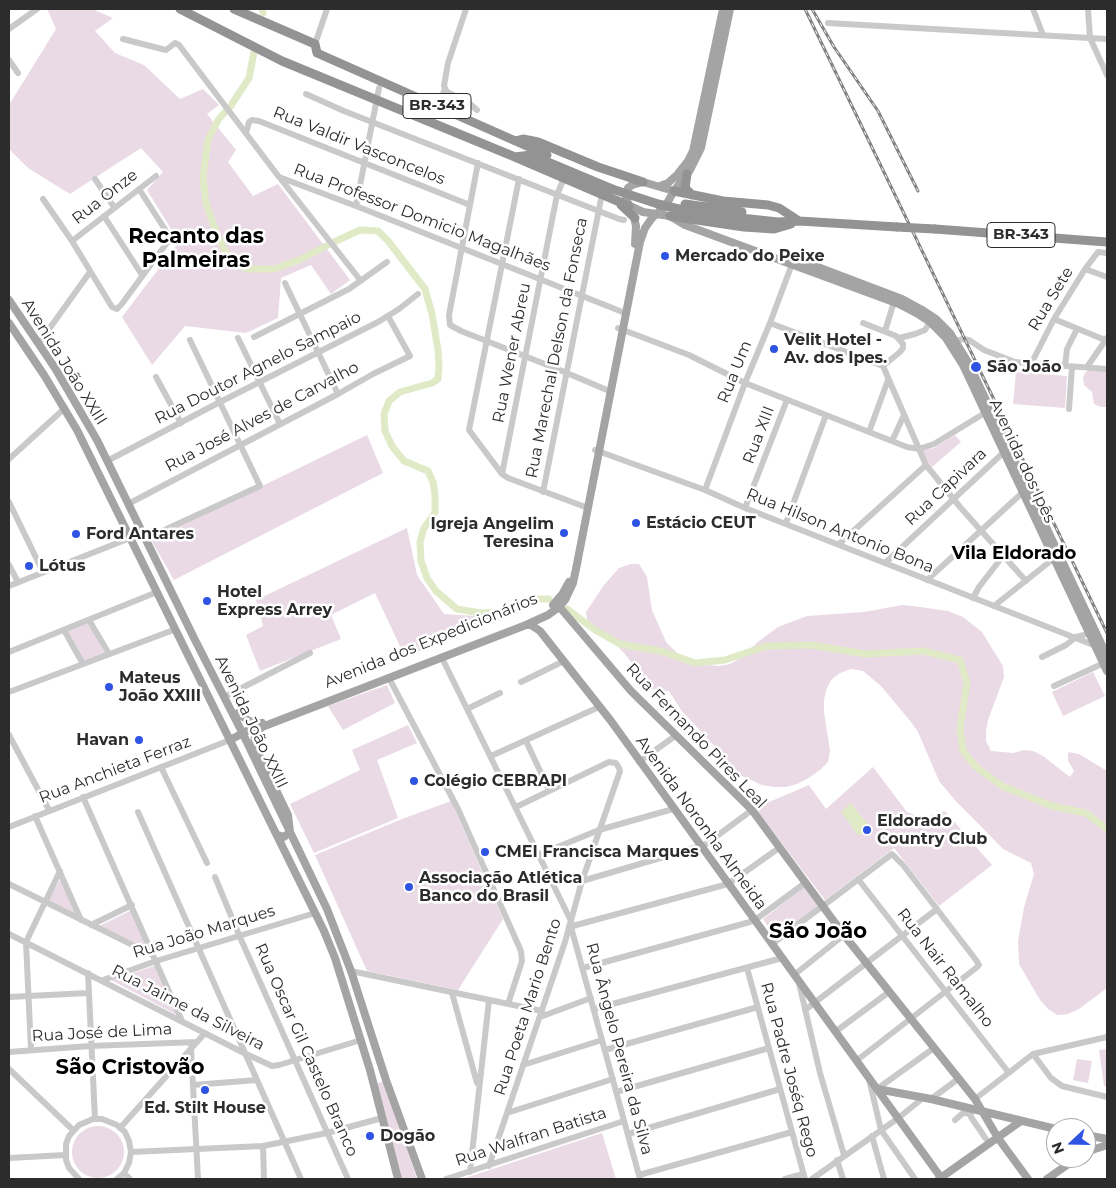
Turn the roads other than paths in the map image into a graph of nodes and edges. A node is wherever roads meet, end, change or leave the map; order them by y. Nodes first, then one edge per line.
1 (37, 9) edge
2 (180, 9) edge
3 (234, 9) edge
4 (327, 9) edge
5 (466, 9) edge
6 (723, 9) edge
7 (730, 9) edge
8 (1033, 9) edge
9 (1088, 9) edge
10 (828, 23) dead end
11 (9, 29) edge
12 (1043, 35) junction
13 (1090, 38) junction
14 (123, 39) dead end
15 (1107, 39) edge
16 (315, 44) junction
17 (9, 60) edge
18 (18, 72) dead end
19 (1107, 75) edge
20 (379, 88) dead end
21 (445, 89) junction
22 (306, 94) dead end
23 (377, 99) junction
24 (438, 106) junction
25 (477, 110) dead end
26 (372, 122) junction
27 (246, 132) junction
28 (515, 141) junction
29 (514, 157) junction
30 (555, 162) junction
31 (478, 163) junction
32 (364, 164) junction
33 (688, 174) junction
34 (156, 176) dead end
35 (279, 177) junction
36 (564, 178) junction
37 (95, 179) dead end
38 (519, 179) junction
39 (643, 182) junction
40 (659, 186) junction
41 (139, 188) junction
42 (608, 190) junction
43 (674, 191) junction
44 (558, 195) junction
45 (692, 195) junction
46 (43, 199) dead end
47 (668, 202) junction
48 (470, 205) junction
49 (356, 206) junction
50 (630, 206) junction
51 (114, 207) junction
52 (598, 211) junction
53 (657, 214) junction
54 (104, 216) junction
55 (670, 216) junction
56 (635, 218) junction
57 (624, 220) dead end
58 (799, 221) junction
59 (72, 241) junction
60 (638, 241) junction
61 (1107, 242) edge
62 (462, 247) junction
63 (1107, 253) edge
64 (387, 262) dead end
65 (502, 263) junction
66 (792, 264) junction
67 (1085, 269) junction
68 (90, 272) junction
69 (142, 275) junction
70 (1107, 277) edge
71 (540, 279) junction
72 (361, 281) junction
73 (285, 282) dead end
74 (418, 294) dead end
75 (581, 295) junction
76 (9, 300) edge
77 (894, 302) junction
78 (624, 312) junction
79 (300, 314) junction
80 (388, 316) junction
81 (1054, 319) junction
82 (930, 322) junction
83 (9, 323) edge
84 (770, 323) junction
85 (863, 324) dead end
86 (1077, 328) junction
87 (620, 329) junction
88 (885, 331) junction
89 (254, 337) dead end
90 (238, 338) dead end
91 (899, 338) junction
92 (1106, 339) edge
93 (190, 340) dead end
94 (487, 341) junction
95 (956, 341) junction
96 (39, 343) junction
97 (319, 352) junction
98 (525, 357) junction
99 (1031, 364) junction
100 (883, 366) junction
101 (1068, 366) junction
102 (1087, 368) junction
103 (1107, 369) edge
104 (566, 373) junction
105 (156, 377) dead end
106 (888, 380) junction
107 (259, 383) junction
108 (745, 383) junction
109 (606, 390) junction
110 (338, 394) junction
111 (787, 400) junction
112 (220, 402) junction
113 (66, 409) junction
114 (1069, 409) dead end
115 (988, 411) junction
116 (826, 415) junction
117 (904, 415) junction
118 (87, 422) junction
119 (181, 423) junction
120 (280, 424) junction
121 (869, 432) junction
122 (892, 441) junction
123 (241, 444) junction
124 (86, 448) junction
125 (919, 449) junction
126 (597, 450) junction
127 (1004, 452) junction
128 (9, 458) edge
129 (107, 461) junction
130 (1011, 461) junction
131 (926, 465) junction
132 (502, 474) junction
133 (705, 490) junction
134 (543, 492) junction
135 (1022, 493) junction
136 (954, 498) junction
137 (9, 502) edge
138 (128, 504) junction
139 (586, 508) junction
140 (745, 508) junction
141 (786, 523) junction
142 (981, 531) junction
143 (130, 538) junction
144 (145, 539) junction
145 (839, 544) junction
146 (1003, 556) junction
147 (1053, 559) junction
148 (885, 562) junction
149 (9, 565) edge
150 (43, 572) junction
151 (927, 580) junction
152 (1026, 581) junction
153 (18, 582) junction
154 (9, 586) edge
155 (157, 592) junction
156 (972, 598) junction
157 (558, 605) junction
158 (994, 606) junction
159 (540, 616) junction
160 (89, 620) junction
161 (526, 625) junction
162 (189, 628) junction
163 (64, 630) junction
164 (176, 631) junction
165 (540, 631) junction
166 (1092, 631) junction
167 (1076, 637) junction
168 (195, 640) junction
169 (1098, 645) junction
170 (184, 647) junction
171 (9, 652) edge
172 (310, 653) dead end
173 (109, 654) junction
174 (442, 658) junction
175 (1042, 658) dead end
176 (564, 661) junction
177 (83, 664) junction
178 (1106, 664) edge
179 (389, 678) junction
180 (521, 682) dead end
181 (1054, 686) dead end
182 (9, 692) edge
183 (500, 693) dead end
184 (226, 700) junction
185 (599, 707) junction
186 (467, 709) junction
187 (238, 713) junction
188 (261, 726) junction
189 (245, 733) junction
190 (9, 735) edge
191 (675, 736) junction
192 (230, 740) junction
193 (526, 741) junction
194 (254, 746) junction
195 (491, 756) junction
196 (639, 762) junction
197 (161, 767) junction
198 (549, 790) junction
199 (83, 797) junction
200 (516, 807) junction
201 (673, 809) junction
202 (49, 810) junction
203 (752, 810) junction
204 (138, 812) dead end
205 (35, 816) junction
206 (9, 826) edge
207 (599, 830) junction
208 (290, 832) junction
209 (278, 835) junction
210 (296, 845) junction
211 (701, 846) junction
212 (284, 848) junction
213 (779, 848) junction
214 (538, 855) junction
215 (208, 863) dead end
216 (60, 871) junction
217 (215, 877) dead end
218 (858, 880) junction
219 (582, 882) junction
220 (805, 883) junction
221 (9, 884) edge
222 (728, 884) junction
223 (45, 902) junction
224 (132, 905) junction
225 (822, 906) junction
226 (937, 909) junction
227 (315, 913) junction
228 (81, 920) junction
229 (755, 920) junction
230 (91, 925) junction
231 (570, 925) junction
232 (9, 934) edge
233 (239, 935) junction
234 (844, 935) junction
235 (903, 935) junction
236 (26, 942) junction
237 (772, 944) junction
238 (200, 948) junction
239 (155, 958) junction
240 (782, 958) junction
241 (866, 964) junction
242 (583, 968) junction
243 (747, 968) junction
244 (351, 970) junction
245 (88, 973) junction
246 (794, 975) junction
247 (102, 980) junction
248 (799, 983) junction
249 (889, 992) junction
250 (946, 992) junction
251 (88, 993) junction
252 (452, 993) junction
253 (28, 996) junction
254 (9, 997) edge
255 (591, 998) junction
256 (489, 1000) junction
257 (814, 1003) junction
258 (508, 1004) junction
259 (758, 1007) junction
260 (594, 1009) junction
261 (805, 1010) junction
262 (541, 1014) junction
263 (911, 1019) junction
264 (182, 1021) junction
265 (835, 1032) junction
266 (205, 1033) junction
267 (1107, 1037) edge
268 (360, 1040) junction
269 (602, 1040) junction
270 (197, 1042) junction
271 (90, 1046) junction
272 (191, 1048) junction
273 (769, 1048) junction
274 (934, 1048) junction
275 (31, 1050) junction
276 (605, 1050) junction
277 (9, 1052) edge
278 (244, 1053) junction
279 (1033, 1054) junction
280 (296, 1060) junction
281 (856, 1061) junction
282 (523, 1065) junction
283 (382, 1068) junction
284 (9, 1069) edge
285 (370, 1070) junction
286 (1009, 1073) junction
287 (613, 1079) junction
288 (869, 1079) junction
289 (958, 1079) junction
290 (257, 1080) junction
291 (386, 1080) junction
292 (373, 1083) junction
293 (193, 1084) junction
294 (479, 1088) junction
295 (780, 1089) junction
296 (877, 1089) junction
297 (616, 1092) junction
298 (1107, 1097) edge
299 (927, 1099) junction
300 (975, 1100) junction
301 (970, 1111) junction
302 (984, 1112) junction
303 (507, 1114) junction
304 (382, 1118) junction
305 (95, 1119) junction
306 (897, 1119) junction
307 (955, 1120) dead end
308 (624, 1121) junction
309 (1021, 1122) junction
310 (1046, 1127) edge
311 (120, 1128) junction
312 (73, 1130) junction
313 (880, 1130) junction
314 (792, 1132) junction
315 (327, 1133) junction
316 (628, 1134) junction
317 (872, 1136) junction
318 (998, 1138) junction
319 (986, 1139) dead end
320 (285, 1142) junction
321 (263, 1146) junction
322 (198, 1149) junction
323 (131, 1152) junction
324 (65, 1155) junction
325 (844, 1155) junction
326 (9, 1158) edge
327 (837, 1160) junction
328 (490, 1166) junction
329 (1063, 1168) edge
330 (470, 1172) junction
331 (124, 1173) junction
332 (640, 1177) edge
333 (804, 1177) edge
334 (77, 1178) edge
335 (117, 1179) edge
336 (130, 1179) edge
337 (198, 1179) edge
338 (264, 1179) edge
339 (301, 1179) edge
340 (348, 1179) edge
341 (398, 1179) edge
342 (422, 1179) edge
343 (446, 1179) edge
344 (785, 1179) edge
345 (812, 1179) edge
346 (843, 1179) edge
347 (884, 1179) edge
348 (915, 1179) edge
349 (941, 1179) edge
350 (1028, 1179) edge
351 (1047, 1179) edge

1 - 11 street
2 - 23 highway, BR-343
3 - 16 highway
4 - 16 street
5 - 21 street
6 - 40 main road
7 - 33 main road
8 - 12 street
9 - 13 street
10 - 12 street
12 - 13 street
13 - 15 street
13 - 19 street
14 - 27 street, Rua Professor Domicio Magalhães
16 - 24 highway, BR-343
17 - 18 street
20 - 23 street
21 - 24 street
21 - 25 street
22 - 26 street, Rua Marechal Delson da Fonseca
23 - 26 street
23 - 29 highway, BR-343
24 - 28 highway, BR-343
26 - 31 street, Rua Marechal Delson da Fonseca
26 - 32 street
27 - 32 street, Rua Valdir Vasconcelos
27 - 35 street, Rua Professor Domicio Magalhães
28 - 30 highway, BR-343
28 - 39 highway
29 - 30 highway, BR-343 / BR-343
29 - 36 highway
30 - 42 highway, BR-343
31 - 38 street, Rua Marechal Delson da Fonseca
31 - 48 street
32 - 48 street, Rua Valdir Vasconcelos
32 - 49 street
33 - 43 main road
33 - 45 highway
34 - 41 street, Rua Onze
35 - 49 street, Rua Professor Domicio Magalhães
35 - 72 street
36 - 42 highway
36 - 44 street, Rua Wener Abreu
37 - 51 street
38 - 44 street, Rua Marechal Delson da Fonseca
38 - 65 street
39 - 40 main road
39 - 50 main road
40 - 43 main road
40 - 47 main road
41 - 51 street, Rua Onze
41 - 69 street
42 - 50 highway
42 - 52 street, Rua Marechal Delson da Fonseca
42 - 56 highway
42 - 58 highway, BR-343, bridge
43 - 45 highway
43 - 47 main road
44 - 52 street, Rua Marechal Delson da Fonseca
44 - 71 street, Rua Wener Abreu
45 - 58 highway
46 - 59 street
47 - 53 main road
48 - 62 street
49 - 62 street, Rua Professor Domicio Magalhães
50 - 53 main road
50 - 56 main road
51 - 54 street, Rua Onze
52 - 57 street, Rua Marechal Delson da Fonseca
52 - 75 street, Rua Marechal Delson da Fonseca
53 - 55 main road, Avenida dos Ipês
53 - 60 main road
54 - 59 street, Rua Onze
54 - 69 street
55 - 58 highway
55 - 66 main road, Avenida dos Ipês
56 - 60 main road
58 - 61 highway, BR-343, bridge
59 - 68 street
60 - 78 main road, Avenida dos Expedicionários
62 - 65 street, Rua Professor Domicio Magalhães
62 - 94 street
63 - 67 street, Rua Sete
64 - 72 street
65 - 71 street, Rua Professor Domicio Magalhães
65 - 94 street
66 - 77 main road, Avenida dos Ipês
66 - 84 street, Rua Um
66 - 95 main road, Avenida dos Ipês
67 - 70 street
67 - 81 street, Rua Sete
68 - 69 street
68 - 96 street
71 - 75 street, Rua Professor Domicio Magalhães
71 - 98 street, Rua Wener Abreu
72 - 79 street
73 - 79 street
74 - 80 street, Rua Doutor Agnelo Sampaio
75 - 78 street, Rua Professor Domicio Magalhães
75 - 104 street, Rua Marechal Delson da Fonseca
76 - 96 main road, Avenida João XXIII
77 - 82 main road, Avenida dos Ipês
77 - 88 street
78 - 87 main road, Avenida dos Expedicionários
79 - 89 street
79 - 97 street
80 - 97 street, Rua Doutor Agnelo Sampaio
80 - 110 street, Rua José Alves de Carvalho
81 - 86 street
81 - 99 street, Rua Sete
82 - 91 street
82 - 115 main road, Avenida dos Ipês
83 - 113 main road, Avenida João XXIII
84 - 100 street
84 - 108 street, Rua Um
85 - 88 street
86 - 92 street
86 - 101 street
87 - 108 street
87 - 109 main road, Avenida dos Expedicionários
87 - 126 main road, Avenida dos Expedicionários
88 - 91 street
90 - 107 street
91 - 100 street
92 - 102 street
93 - 112 street
94 - 98 street
94 - 132 street
95 - 99 street
95 - 115 main road, Avenida dos Ipês
96 - 118 main road, Avenida João XXIII
97 - 107 street, Rua Doutor Agnelo Sampaio
97 - 110 street
98 - 104 street
98 - 132 street, Rua Wener Abreu
99 - 101 street
100 - 106 street
101 - 102 street
101 - 114 street
102 - 103 street
104 - 109 street
104 - 134 street, Rua Marechal Delson da Fonseca
105 - 119 street
106 - 117 street
106 - 121 street
107 - 112 street, Rua Doutor Agnelo Sampaio
107 - 120 street
108 - 111 street
108 - 133 street, Rua Um
109 - 126 main road, Avenida dos Expedicionários
110 - 120 street, Rua José Alves de Carvalho
111 - 116 street
111 - 140 street, Rua XIII
112 - 119 street, Rua Doutor Agnelo Sampaio
112 - 123 street
113 - 118 main road
113 - 124 main road, Avenida João XXIII
113 - 128 street
115 - 125 street
115 - 127 main road, Avenida dos Ipês
115 - 130 main road, Avenida dos Ipês
116 - 121 street
116 - 141 street
117 - 122 street
117 - 125 street
118 - 129 main road, Avenida João XXIII
119 - 129 street, Rua Doutor Agnelo Sampaio
120 - 123 street, Rua José Alves de Carvalho
121 - 122 street
122 - 125 street
123 - 138 street, Rua José Alves de Carvalho
123 - 144 street
124 - 129 main road
124 - 143 main road, Avenida João XXIII
125 - 131 street
126 - 133 street, Rua Hilson Antonio Bona
126 - 139 main road, Avenida dos Expedicionários
127 - 130 main road, Avenida dos Ipês
127 - 136 street, Rua Capivara
129 - 138 main road, Avenida João XXIII
130 - 135 main road, Avenida dos Ipês
130 - 166 main road, Avenida dos Ipês
131 - 136 street
131 - 145 street
132 - 134 street
133 - 140 street, Rua Hilson Antonio Bona
134 - 139 street
135 - 142 street
135 - 147 main road, Avenida dos Ipês
136 - 142 street
136 - 148 street, Rua Capivara
137 - 150 street
138 - 144 main road, Avenida João XXIII
139 - 157 main road, Avenida dos Expedicionários
140 - 141 street, Rua Hilson Antonio Bona
141 - 145 street, Rua Hilson Antonio Bona
142 - 146 street
142 - 151 street
143 - 150 street
143 - 155 main road, Avenida João XXIII
144 - 162 main road, Avenida João XXIII
145 - 148 street, Rua Hilson Antonio Bona
146 - 152 street
146 - 156 street
147 - 152 street
147 - 166 main road, Avenida dos Ipês
148 - 151 street, Rua Hilson Antonio Bona
149 - 153 street
150 - 153 street
151 - 156 street, Rua Hilson Antonio Bona
152 - 158 street
153 - 154 street
155 - 160 street
155 - 164 main road, Avenida João XXIII
156 - 158 street, Rua Hilson Antonio Bona
157 - 159 main road, Avenida dos Expedicionários
157 - 191 main road, Rua Fernando Pires Leal
158 - 167 street, Rua Hilson Antonio Bona
159 - 161 main road, Avenida dos Expedicionários
159 - 165 main road
159 - 188 main road, Avenida dos Expedicionários
160 - 163 street
160 - 173 street
161 - 165 main road
161 - 174 main road, Avenida dos Expedicionários
162 - 164 main road
162 - 168 main road, Avenida João XXIII
163 - 171 street
163 - 177 street
164 - 170 main road, Avenida João XXIII
164 - 173 street
165 - 176 main road, Avenida Noronha Almeida
166 - 167 street
166 - 169 main road, Avenida dos Ipês
167 - 169 street, Rua Hilson Antonio Bona
167 - 175 street
168 - 170 main road
168 - 184 main road, Avenida João XXIII
169 - 178 main road, Avenida dos Ipês
170 - 192 main road, Avenida João XXIII
172 - 184 street
173 - 177 street
174 - 179 main road, Avenida dos Expedicionários
174 - 186 street, Rua Ângelo Pereira da Silva
176 - 180 street
176 - 185 main road, Avenida Noronha Almeida
177 - 182 street
178 - 181 street
179 - 188 main road, Avenida dos Expedicionários
179 - 258 street
183 - 186 street
184 - 187 main road
184 - 189 main road, Avenida João XXIII
185 - 193 street
185 - 196 main road, Avenida Noronha Almeida
186 - 195 street, Rua Ângelo Pereira da Silva
187 - 188 main road
187 - 189 main road
188 - 189 main road, Avenida dos Expedicionários
188 - 194 main road
189 - 192 main road, Avenida dos Expedicionários
189 - 194 main road
189 - 208 main road, Avenida João XXIII
190 - 202 street
191 - 196 street
191 - 203 main road, Rua Fernando Pires Leal
192 - 197 street, Rua Anchieta Ferraz
192 - 209 main road, Avenida João XXIII
193 - 195 street
193 - 198 street
194 - 208 main road
195 - 200 street, Rua Ângelo Pereira da Silva
196 - 201 main road, Avenida Noronha Almeida
197 - 199 street, Rua Anchieta Ferraz
197 - 215 street
198 - 200 street
198 - 207 street, Rua Poeta Mario Bento
199 - 202 street, Rua Anchieta Ferraz
199 - 224 street
200 - 214 street, Rua Ângelo Pereira da Silva
201 - 207 street
201 - 211 main road, Avenida Noronha Almeida
202 - 205 street, Rua Anchieta Ferraz
203 - 211 street
203 - 213 main road, Rua Fernando Pires Leal
204 - 238 street
205 - 206 street, Rua Anchieta Ferraz
205 - 216 street
207 - 214 street
207 - 219 street, Rua Poeta Mario Bento
208 - 209 main road
208 - 210 main road, Avenida João XXIII
209 - 212 main road, Avenida João XXIII
210 - 212 main road
210 - 244 main road, Avenida João XXIII
211 - 219 street
211 - 222 main road, Avenida Noronha Almeida
212 - 227 main road, Avenida João XXIII
213 - 220 main road, Rua Fernando Pires Leal
213 - 222 street
214 - 231 street, Rua Ângelo Pereira da Silva
216 - 223 street
216 - 228 street
217 - 233 street, Rua Oscar Gil Castelo Branco
218 - 225 street
218 - 226 street
218 - 235 street, Rua Nair Ramalho
219 - 231 street, Rua Poeta Mario Bento
220 - 225 main road, Rua Fernando Pires Leal
220 - 229 street
221 - 223 street
222 - 229 main road, Avenida Noronha Almeida
222 - 231 street
223 - 228 street
223 - 236 street
224 - 230 street
224 - 239 street
225 - 234 main road, Rua Fernando Pires Leal
225 - 237 street
226 - 235 street
226 - 250 street
227 - 233 street, Rua João Marques
227 - 268 main road, Avenida João XXIII
228 - 230 street
229 - 237 main road, Avenida Noronha Almeida
229 - 242 street
230 - 239 street
231 - 242 street, Rua Ângelo Pereira da Silva
231 - 262 street, Rua Poeta Mario Bento
232 - 236 street, Rua Jaime da Silveira
233 - 238 street, Rua João Marques
233 - 280 street, Rua Oscar Gil Castelo Branco
234 - 241 main road, Rua Fernando Pires Leal
234 - 246 street
235 - 241 street
235 - 250 street, Rua Nair Ramalho
236 - 245 street, Rua Jaime da Silveira
236 - 253 street
237 - 240 main road, Avenida Noronha Almeida
238 - 239 street, Rua João Marques
238 - 278 street
239 - 247 street, Rua João Marques
239 - 264 street
240 - 243 street
240 - 246 main road, Avenida Noronha Almeida
241 - 249 main road, Rua Fernando Pires Leal
241 - 257 street
242 - 255 street, Rua Ângelo Pereira da Silva
243 - 259 street, Rua Padre Joséq Rego
243 - 260 street
244 - 252 street
244 - 283 main road, Avenida João XXIII
245 - 247 street, Rua Jaime da Silveira
245 - 251 street
246 - 248 main road, Avenida Noronha Almeida
247 - 264 street, Rua Jaime da Silveira
248 - 257 main road, Avenida Noronha Almeida
248 - 261 street
249 - 263 main road, Rua Fernando Pires Leal
249 - 265 street
250 - 263 street
250 - 286 street, Rua Nair Ramalho
251 - 253 street
251 - 271 street
252 - 256 street
252 - 294 street
253 - 254 street
253 - 275 street
255 - 260 street, Rua Ângelo Pereira da Silva
255 - 262 street
256 - 258 street
256 - 294 street
257 - 261 street
257 - 265 main road, Avenida Noronha Almeida
258 - 262 street
259 - 273 street, Rua Padre Joséq Rego
259 - 276 street
260 - 269 street, Rua Ângelo Pereira da Silva
261 - 325 street
262 - 282 street, Rua Poeta Mario Bento
263 - 274 main road, Rua Fernando Pires Leal
263 - 281 street
264 - 266 street, Rua Jaime da Silveira
265 - 281 main road, Avenida Noronha Almeida
266 - 270 street
266 - 278 street, Rua Jaime da Silveira
267 - 279 street
268 - 280 street, Rua Jaime da Silveira
268 - 285 main road, Avenida João XXIII
269 - 276 street, Rua Ângelo Pereira da Silva
269 - 282 street
270 - 271 street, Rua José de Lima
270 - 272 street
271 - 275 street, Rua José de Lima
271 - 305 street
272 - 293 street
272 - 311 street
273 - 295 street, Rua Padre Joséq Rego
273 - 297 street
274 - 289 main road, Rua Fernando Pires Leal
274 - 296 street
275 - 277 street, Rua José de Lima
276 - 287 street, Rua Ângelo Pereira da Silva
278 - 280 street, Rua Jaime da Silveira
278 - 290 street
279 - 286 street
279 - 298 street
280 - 315 street, Rua Oscar Gil Castelo Branco
281 - 288 main road, Avenida Noronha Almeida
282 - 303 street, Rua Poeta Mario Bento
283 - 285 main road
283 - 291 main road, Avenida João XXIII
284 - 312 street
285 - 292 main road, Avenida João XXIII
286 - 300 street
287 - 297 street, Rua Ângelo Pereira da Silva
287 - 303 street
288 - 296 main road, Avenida Noronha Almeida
288 - 313 street
289 - 299 street
289 - 300 main road, Rua Fernando Pires Leal
290 - 293 street
290 - 320 street
291 - 292 main road
291 - 342 main road, Avenida João XXIII
292 - 304 main road, Avenida João XXIII
293 - 322 street
294 - 330 street
295 - 314 street, Rua Padre Joséq Rego
295 - 316 street, Rua Walfran Batista
296 - 299 main road
296 - 306 main road, Avenida Noronha Almeida
297 - 308 street, Rua Ângelo Pereira da Silva
299 - 301 main road
299 - 306 street
300 - 302 main road, Rua Fernando Pires Leal
301 - 302 main road
301 - 307 street
301 - 319 street
302 - 309 main road
302 - 318 main road, Rua Fernando Pires Leal
303 - 328 street, Rua Poeta Mario Bento
304 - 315 street
304 - 341 main road, Avenida João XXIII
305 - 311 street
305 - 312 street
306 - 313 street
306 - 349 main road, Avenida Noronha Almeida
308 - 316 street, Rua Ângelo Pereira da Silva
308 - 328 street, Rua Walfran Batista
309 - 310 main road
309 - 318 main road
311 - 323 street
312 - 324 street
313 - 317 street
313 - 348 street
314 - 332 street
314 - 333 street, Rua Padre Joséq Rego
315 - 320 street
315 - 340 street, Rua Oscar Gil Castelo Branco
316 - 332 street, Rua Ângelo Pereira da Silva
317 - 325 street
317 - 347 street
318 - 349 main road
318 - 350 main road, Rua Fernando Pires Leal
320 - 321 street
320 - 339 street
321 - 322 street
321 - 338 street
322 - 323 street
322 - 337 street
323 - 331 street
324 - 326 street
324 - 334 street
325 - 327 street
327 - 345 street
327 - 346 street
328 - 330 street, Rua Walfran Batista
329 - 351 main road
330 - 343 street, Rua Walfran Batista
331 - 335 street
331 - 336 street
333 - 344 street

